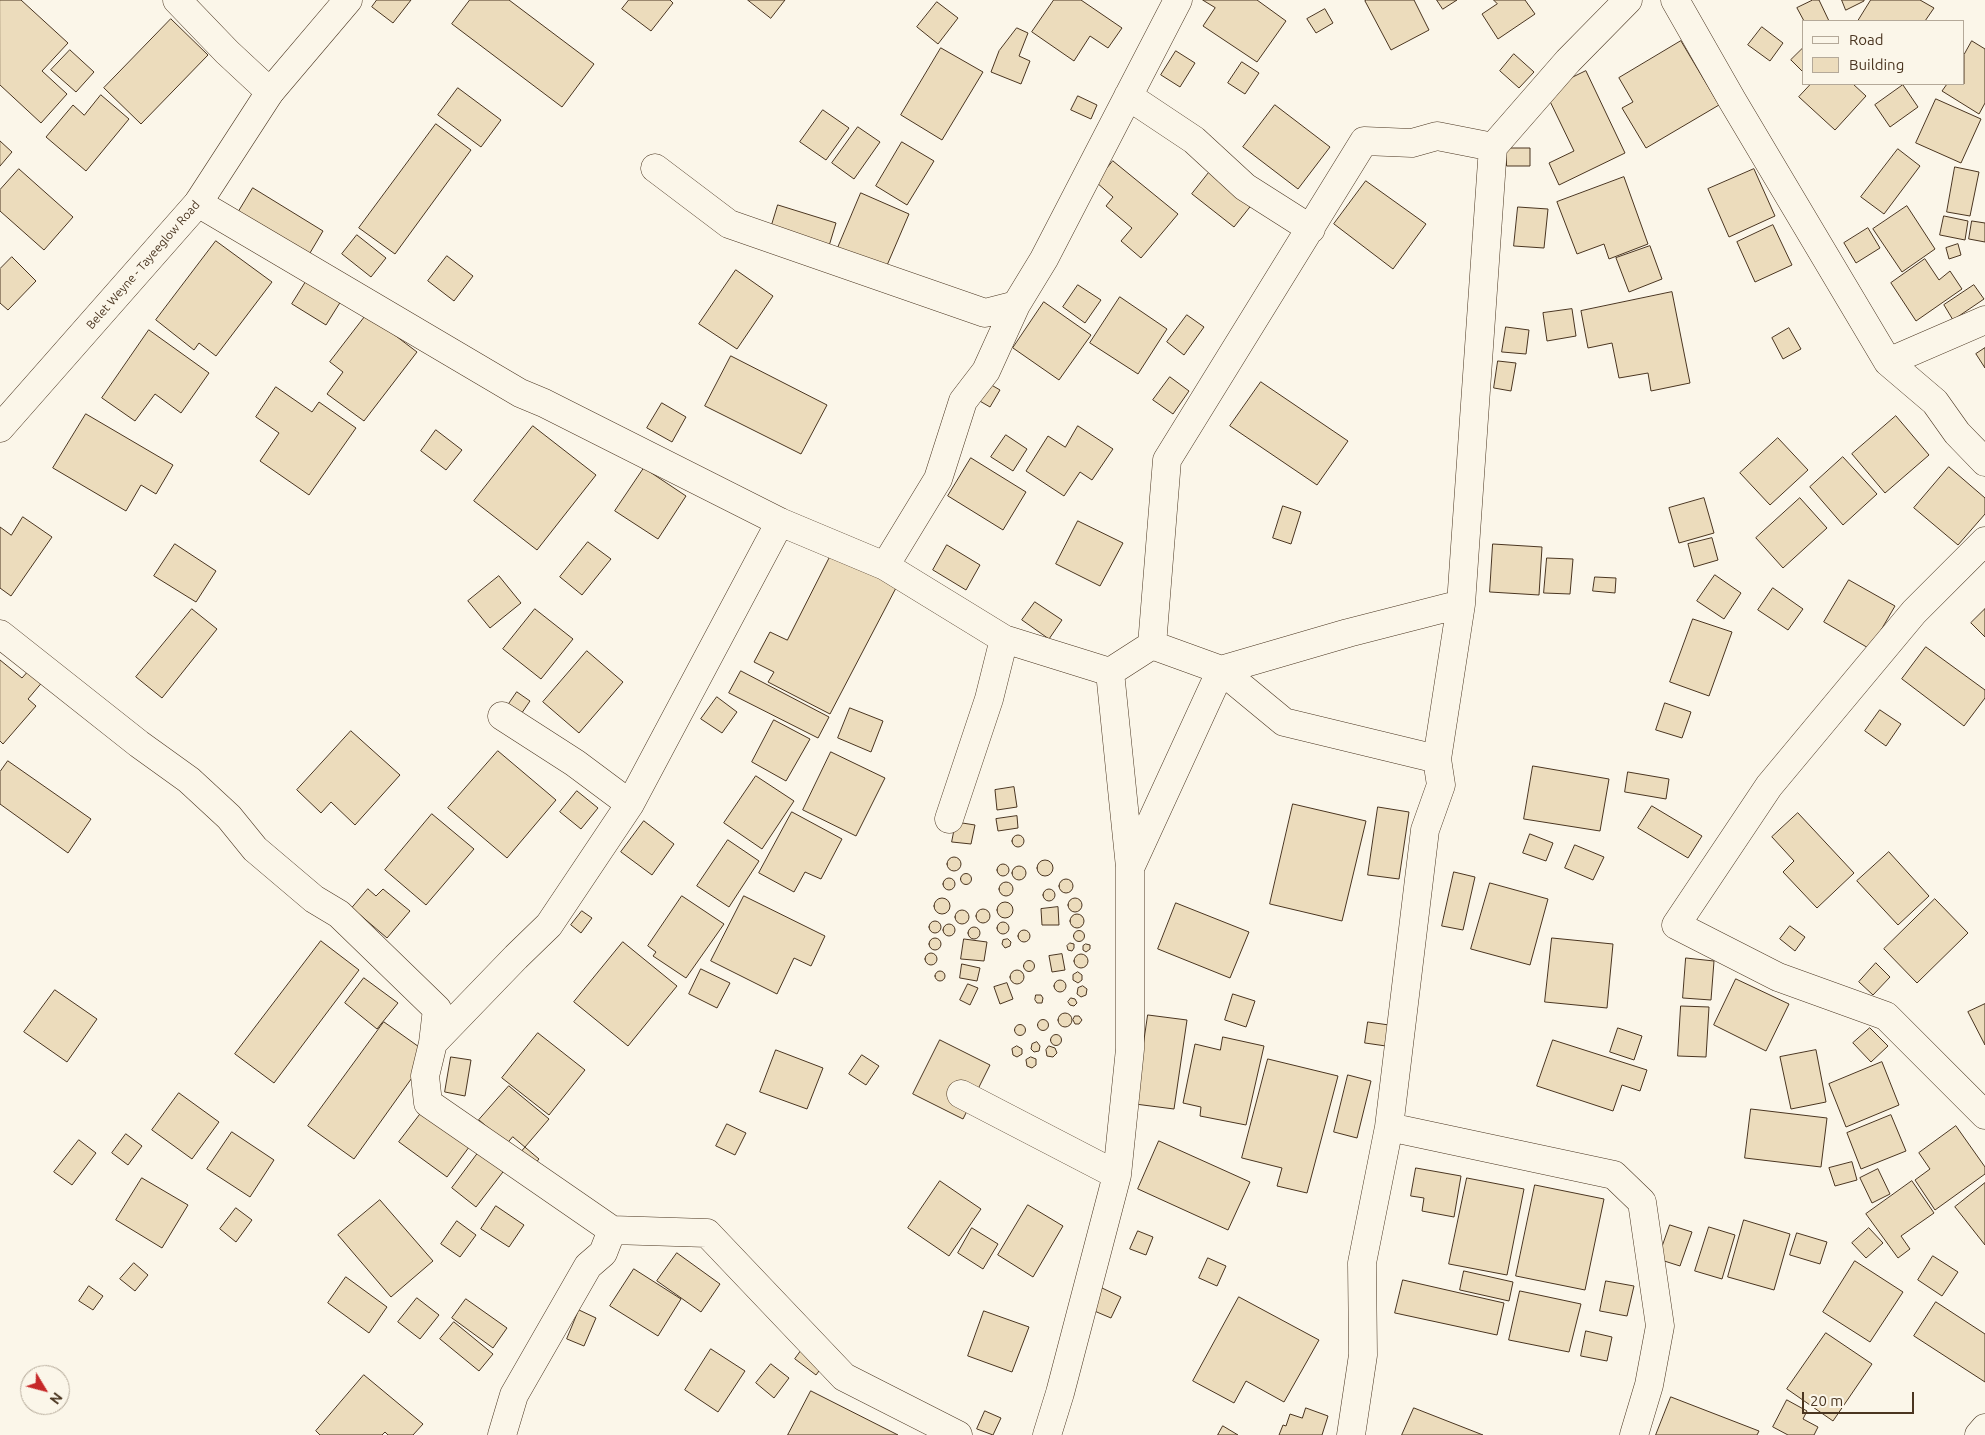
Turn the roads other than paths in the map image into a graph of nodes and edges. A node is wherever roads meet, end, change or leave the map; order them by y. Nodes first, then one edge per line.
1 (177, 0) edge
2 (348, 0) edge
3 (1178, 0) edge
4 (1628, 0) edge
5 (1675, 0) edge
6 (270, 92) junction
7 (1128, 96) junction
8 (1493, 147) junction
9 (655, 168) dead end
10 (198, 204) junction
11 (1311, 230) junction
12 (1016, 305) junction
13 (1985, 320) edge
14 (1888, 362) junction
15 (0, 428) edge
16 (1985, 462) edge
17 (780, 522) junction
18 (1985, 541) edge
19 (885, 566) junction
20 (1460, 604) junction
21 (0, 634) edge
22 (1004, 639) junction
23 (1152, 645) junction
24 (1221, 670) junction
25 (1110, 672) junction
26 (502, 716) dead end
27 (1437, 759) junction
28 (630, 804) junction
29 (949, 820) dead end
30 (1130, 868) junction
31 (434, 1043) junction
32 (961, 1094) dead end
33 (1985, 1116) edge
34 (1389, 1127) junction
35 (1117, 1175) junction
36 (612, 1230) junction
37 (1985, 1428) edge
38 (502, 1435) edge
39 (958, 1435) edge
40 (1047, 1435) edge
41 (1351, 1435) edge
42 (1634, 1435) edge
43 (1979, 1435) edge

1 - 6 street
2 - 6 street, Belet Weyne - Tayeeglow Road
3 - 7 street
4 - 8 street
5 - 14 street
6 - 10 street, Belet Weyne - Tayeeglow Road
7 - 11 street
7 - 12 street
8 - 11 street
8 - 20 street
9 - 12 street
10 - 15 street, Belet Weyne - Tayeeglow Road
10 - 17 street
11 - 23 street
12 - 19 street
13 - 14 street
14 - 16 street
17 - 19 street
17 - 28 street
18 - 33 street
19 - 22 street
20 - 24 street
20 - 27 street
21 - 31 street
22 - 25 street
22 - 29 street
23 - 24 street
23 - 25 street
24 - 27 street
24 - 30 street
25 - 30 street
26 - 28 street
27 - 34 street
28 - 31 street
30 - 35 street
31 - 36 street
32 - 35 street
34 - 41 street
34 - 42 street
35 - 40 street
36 - 38 street
36 - 39 street
37 - 43 street

